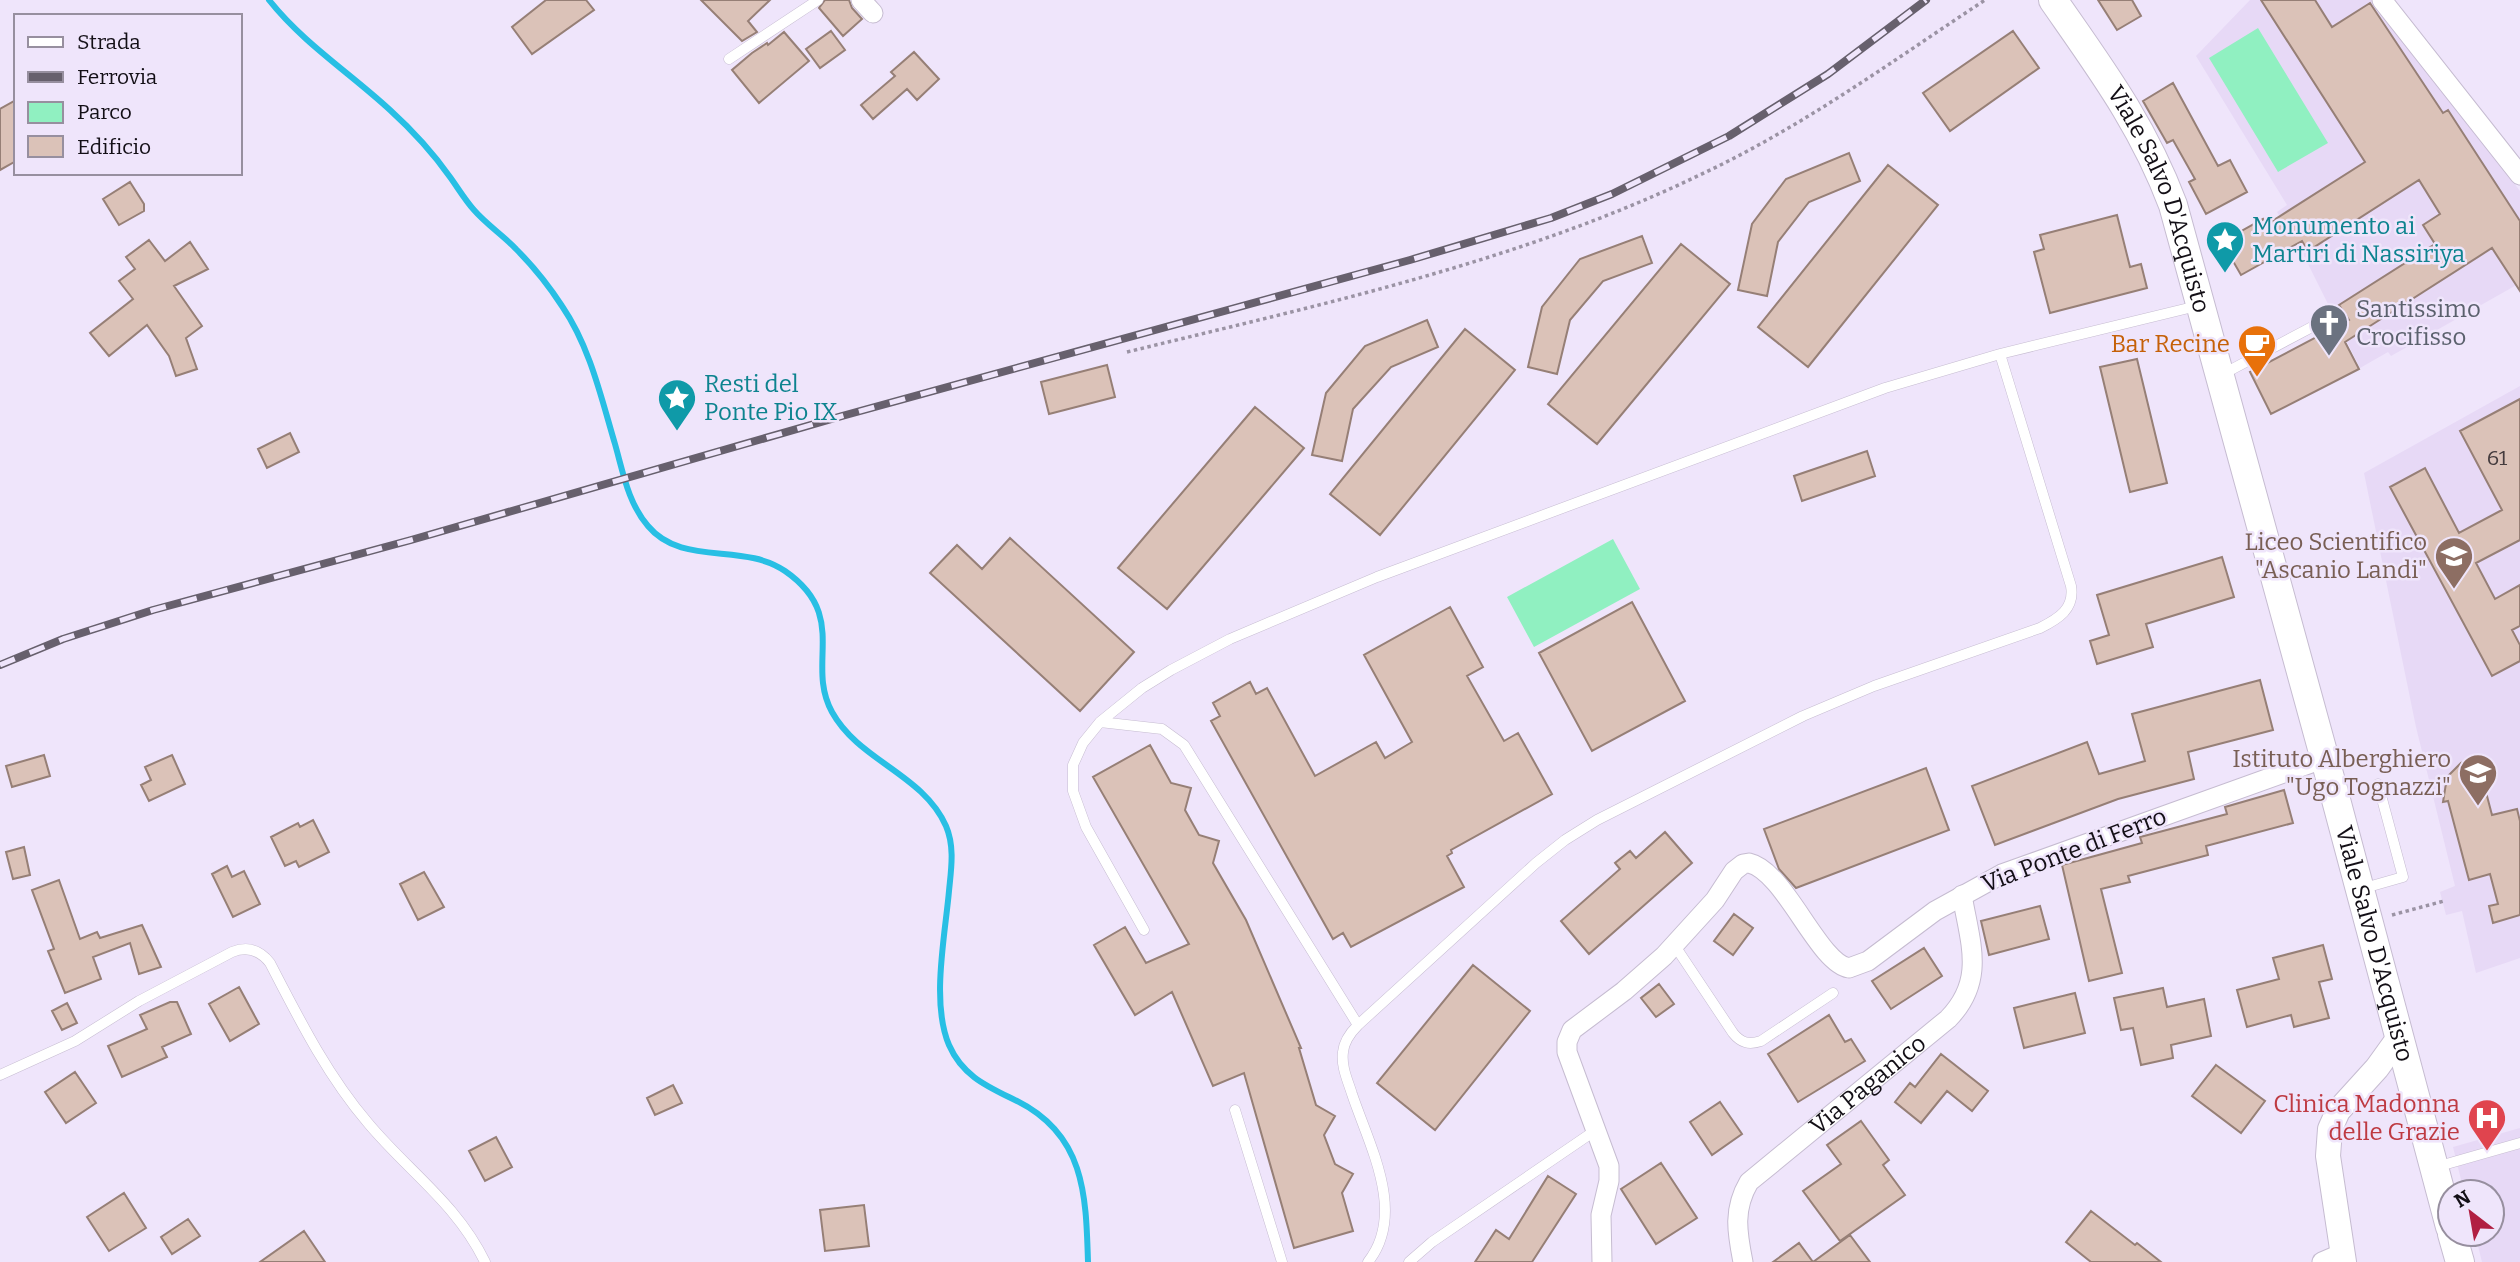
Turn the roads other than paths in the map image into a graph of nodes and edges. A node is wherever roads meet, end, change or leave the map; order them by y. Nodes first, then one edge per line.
1 (818, 0) edge
2 (2053, 0) edge
3 (2382, 0) edge
4 (729, 59) dead end
5 (2520, 175) edge
6 (2200, 305) junction
7 (2329, 318) dead end
8 (2000, 354) junction
9 (2219, 376) junction
10 (1100, 722) junction
11 (2325, 758) junction
12 (2378, 784) dead end
13 (2361, 890) junction
14 (1962, 895) junction
15 (1144, 930) dead end
16 (1675, 946) junction
17 (1833, 993) dead end
18 (1358, 1025) junction
19 (2400, 1035) junction
20 (0, 1075) edge
21 (1236, 1110) dead end
22 (1597, 1129) junction
23 (2520, 1143) edge
24 (2434, 1168) junction
25 (2437, 1178) edge
26 (2336, 1259) edge
27 (485, 1262) edge
28 (1282, 1262) edge
29 (1368, 1262) edge
30 (1409, 1262) edge
31 (1602, 1262) edge
32 (1743, 1262) edge

1 - 4 lane
2 - 6 main road, Viale Salvo D'Acquisto
3 - 5 street
6 - 8 lane
6 - 9 main road, Viale Salvo D'Acquisto
7 - 9 lane
8 - 10 lane
8 - 18 lane
9 - 11 main road, Viale Salvo D'Acquisto
10 - 15 lane
10 - 18 lane
11 - 13 main road, Viale Salvo D'Acquisto
11 - 14 street, Via Ponte di Ferro
12 - 13 lane
13 - 19 main road, Viale Salvo D'Acquisto
14 - 16 street, Via Ponte di Ferro
14 - 32 street, Via Paganico
16 - 17 lane
16 - 22 street, Via Ponte di Ferro
18 - 29 lane
19 - 24 main road, Viale Salvo D'Acquisto
19 - 26 street
20 - 27 lane
21 - 28 lane
22 - 30 lane
22 - 31 street, Via Ponte di Ferro
23 - 24 lane
24 - 25 main road, Viale Salvo D'Acquisto

